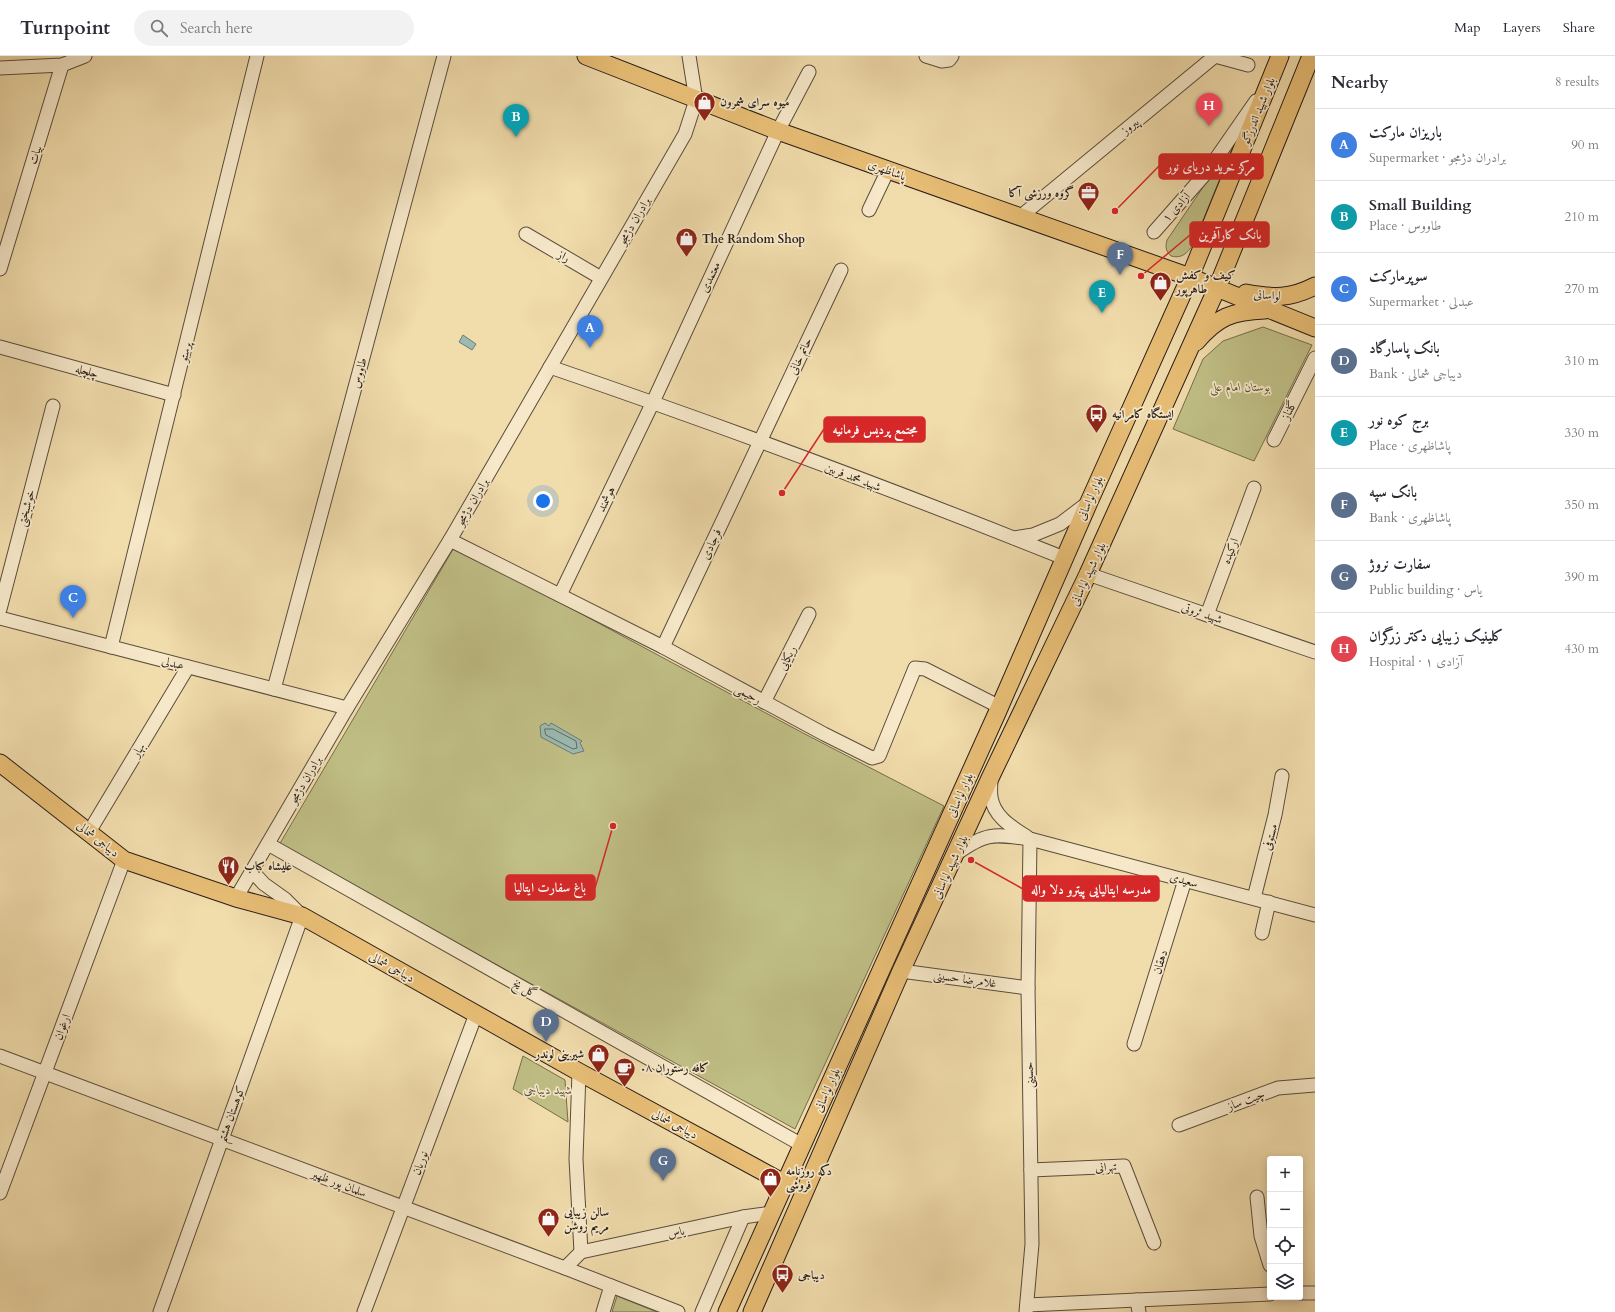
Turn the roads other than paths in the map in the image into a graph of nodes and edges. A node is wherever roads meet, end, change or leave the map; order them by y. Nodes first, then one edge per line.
1 (85, 56) edge
2 (258, 56) edge
3 (444, 56) edge
4 (586, 56) edge
5 (689, 56) edge
6 (926, 56) edge
7 (952, 56) edge
8 (1280, 56) edge
9 (1311, 56) edge
10 (62, 65) junction
11 (1248, 65) dead end
12 (0, 68) edge
13 (808, 72) dead end
14 (1268, 85) junction
15 (696, 100) junction
16 (778, 131) junction
17 (888, 170) junction
18 (868, 210) dead end
19 (1020, 217) junction
20 (1154, 232) dead end
21 (526, 234) dead end
22 (0, 269) edge
23 (841, 270) dead end
24 (1190, 277) junction
25 (601, 278) junction
26 (1315, 286) edge
27 (1216, 288) junction
28 (1299, 294) junction
29 (1269, 309) junction
30 (1310, 326) edge
31 (1163, 337) junction
32 (0, 347) edge
33 (1189, 349) junction
34 (1315, 358) edge
35 (550, 366) junction
36 (174, 395) junction
37 (653, 402) junction
38 (52, 406) dead end
39 (1274, 440) dead end
40 (760, 442) junction
41 (1254, 488) dead end
42 (1089, 502) junction
43 (1014, 538) junction
44 (450, 540) junction
45 (1064, 558) junction
46 (1088, 574) junction
47 (560, 595) junction
48 (0, 609) edge
49 (809, 614) dead end
50 (1207, 615) junction
51 (0, 618) edge
52 (111, 647) junction
53 (663, 647) junction
54 (1315, 652) edge
55 (188, 667) junction
56 (274, 689) junction
57 (764, 702) junction
58 (1000, 706) junction
59 (347, 708) junction
60 (0, 763) edge
61 (991, 776) junction
62 (1282, 776) dead end
63 (89, 832) junction
64 (1030, 839) junction
65 (268, 844) junction
66 (956, 854) junction
67 (124, 860) junction
68 (252, 871) junction
69 (1185, 880) junction
70 (236, 898) junction
71 (1254, 898) junction
72 (1269, 902) junction
73 (1315, 915) edge
74 (302, 916) junction
75 (1262, 932) dead end
76 (902, 971) junction
77 (1028, 988) junction
78 (476, 1014) junction
79 (1134, 1044) dead end
80 (0, 1056) edge
81 (579, 1072) junction
82 (45, 1073) junction
83 (1315, 1085) edge
84 (1180, 1125) dead end
85 (222, 1139) junction
86 (802, 1145) junction
87 (1030, 1170) junction
88 (784, 1183) junction
89 (0, 1193) edge
90 (1258, 1196) dead end
91 (404, 1208) junction
92 (771, 1213) junction
93 (743, 1217) junction
94 (1154, 1243) dead end
95 (581, 1252) junction
96 (1270, 1264) edge
97 (565, 1268) junction
98 (611, 1286) junction
99 (1303, 1293) edge
100 (1315, 1293) edge
101 (1267, 1294) edge
102 (1138, 1306) edge
103 (1027, 1308) edge
104 (160, 1312) edge
105 (364, 1312) edge
106 (603, 1312) edge
107 (678, 1312) edge
108 (702, 1312) edge
109 (727, 1312) edge
110 (752, 1312) edge

1 - 10 street
2 - 36 street, پرستو
3 - 56 street, طاووس
4 - 15 main road, پاشاظهری
5 - 15 street
6 - 7 street
8 - 14 main road, بلوار شهید اندرزگو
9 - 27 main road
10 - 12 street
10 - 22 street, بیات
11 - 19 street, پیروز
13 - 16 street, معتمدی
14 - 20 street, آزادی ۱
14 - 24 main road, بلوار شهید اندرزگو
15 - 16 main road, پاشاظهری
15 - 25 street, برادران دژمجو
16 - 17 main road, پاشاظهری
16 - 37 street, معتمدی
17 - 18 street
17 - 19 main road, پاشاظهری
19 - 24 main road, پاشاظهری
21 - 25 street, راز
23 - 40 street, حاتم خانی
24 - 27 main road, پاشاظهری
24 - 31 main road, بلوار لواسانی
25 - 35 street, برادران دژمجو
26 - 28 main road, لواسانی
27 - 28 main road, لواسانی
27 - 29 main road
27 - 33 main road
28 - 30 main road
29 - 30 main road
29 - 33 main road
31 - 33 main road
31 - 42 main road, بلوار لواسانی
32 - 36 street, چلچله
33 - 46 main road, بلوار شهید لواسانی
34 - 39 street, گلناز
35 - 37 street, شهید محمد فربین
35 - 44 street, برادران دژمجو
36 - 52 street, پرستو
37 - 40 street, شهید محمد فربین
37 - 47 street, هوشمند
38 - 48 street, خوشبختی
40 - 43 street, شهید محمد فربین
40 - 53 street, فرجادی
41 - 50 street, ارکیده
42 - 43 street
42 - 45 main road, بلوار لواسانی
43 - 45 street, شهید محمد فربین
44 - 47 street, رحیمی
44 - 59 street, برادران دژمجو
45 - 58 main road, بلوار لواسانی
46 - 50 street, شهید ثروتی
46 - 61 main road, بلوار شهید لواسانی
47 - 53 street, رحیمی
49 - 57 street, ریکایی
50 - 54 street, شهید ثروتی
51 - 52 street, عبدلی
52 - 55 street, عبدلی
53 - 57 street, رحیمی
55 - 56 street, عبدلی
55 - 63 street, بهار
56 - 59 street, عبدلی
57 - 58 street, رحیمی
58 - 86 main road, بلوار لواسانی
59 - 65 street, برادران دژمجو
60 - 63 main road, دیباجی شمالی
61 - 64 street, سعیدی
61 - 66 main road, بلوار شهید لواسانی
62 - 71 street, مستوفی
63 - 67 main road, دیباجی شمالی
64 - 66 street, سعیدی
64 - 69 street, سعیدی
64 - 77 street, حسینی
65 - 68 street, برادران دژمجو
65 - 86 street, گل یخ
66 - 76 main road, بلوار شهید لواسانی
67 - 70 main road, دیباجی شمالی
67 - 82 street, ارغوان
68 - 70 street, برادران دژمجو
68 - 74 street
69 - 71 street, سعیدی
69 - 79 street, دهقان
70 - 74 main road, دیباجی شمالی
71 - 72 street, سعیدی
72 - 73 street, سعیدی
72 - 75 street
74 - 78 main road, دیباجی شمالی
74 - 85 street, کوهستان هشتم
76 - 77 street, غلامرضا حسینی
76 - 110 main road, بلوار شهید لواسانی
77 - 87 street, حسینی
78 - 81 main road, دیباجی شمالی
78 - 91 street, نوریان
80 - 82 street, سلمان پور ظهیر
81 - 88 main road, دیباجی شمالی
81 - 95 street
82 - 85 street, سلمان پور ظهیر
82 - 89 street, ارغوان
83 - 84 street, چیت ساز
85 - 91 street, سلمان پور ظهیر
85 - 104 street, کوهستان هشتم
86 - 88 main road, بلوار لواسانی
87 - 94 street, تهرانی
87 - 103 street, حسینی
88 - 92 main road, بلوار لواسانی
90 - 96 street
91 - 97 street, سلمان پور ظهیر
91 - 105 street, نوریان
92 - 93 street, یاس
92 - 109 main road, بلوار لواسانی
93 - 95 street, یاس
93 - 108 street
95 - 97 street
97 - 98 street, سلمان پور ظهیر
98 - 106 street
98 - 107 street, سلمان پور ظهیر
99 - 100 street
101 - 102 street
102 - 103 street

